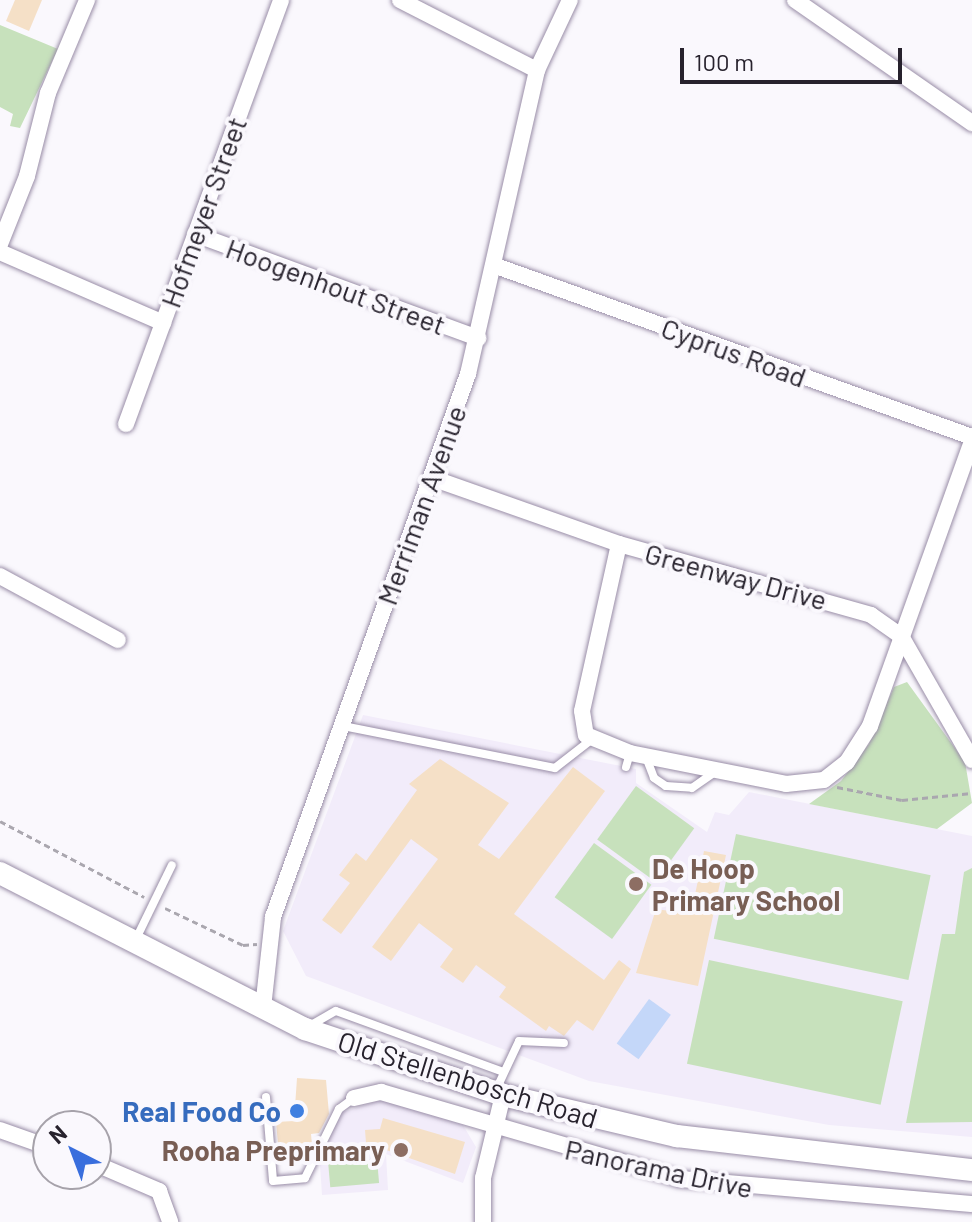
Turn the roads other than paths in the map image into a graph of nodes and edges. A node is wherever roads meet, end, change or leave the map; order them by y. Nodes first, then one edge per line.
1 (87, 0) edge
2 (281, 0) edge
3 (400, 0) edge
4 (570, 0) edge
5 (795, 0) edge
6 (537, 70) junction
7 (972, 123) edge
8 (195, 234) junction
9 (0, 244) edge
10 (0, 252) edge
11 (496, 266) junction
12 (163, 323) junction
13 (478, 338) junction
14 (126, 424) dead end
15 (972, 439) edge
16 (432, 478) junction
17 (619, 544) junction
18 (0, 576) edge
19 (901, 636) junction
20 (118, 640) dead end
21 (343, 726) junction
22 (591, 740) junction
23 (634, 759) junction
24 (972, 760) edge
25 (717, 770) junction
26 (172, 865) dead end
27 (0, 873) edge
28 (134, 943) junction
29 (263, 1008) junction
30 (564, 1043) dead end
31 (499, 1086) junction
32 (266, 1097) dead end
33 (354, 1098) joint
34 (495, 1128) junction
35 (0, 1130) edge
36 (32, 1141) edge
37 (972, 1170) edge
38 (112, 1171) edge
39 (972, 1204) edge
40 (170, 1222) edge
41 (483, 1222) edge

1 - 9 street
2 - 8 street, Hofmeyer Street
3 - 6 street
4 - 6 street, Merriman Avenue
5 - 7 street
6 - 11 street, Merriman Avenue
8 - 12 street, Hofmeyer Street
8 - 13 street, Hoogenhout Street
10 - 12 street
11 - 13 street, Merriman Avenue
11 - 15 street, Cyprus Road
12 - 14 street, Hofmeyer Street
13 - 16 street, Merriman Avenue
15 - 19 street
16 - 17 street, Greenway Drive
16 - 21 street, Merriman Avenue
17 - 19 street, Greenway Drive
17 - 22 street
18 - 20 street
19 - 24 street, Greenway Drive
19 - 25 street
21 - 22 lane
21 - 29 street, Merriman Avenue
22 - 23 street
23 - 25 street
23 - 25 lane
26 - 28 lane
27 - 28 street, Old Stellenbosch Road
28 - 29 street, Old Stellenbosch Road
29 - 31 street, Old Stellenbosch Road
30 - 31 lane
31 - 34 street
31 - 37 street, Old Stellenbosch Road
32 - 33 lane
33 - 34 street, Panorama Drive
34 - 39 street, Panorama Drive
34 - 41 street
35 - 36 street
38 - 40 street

